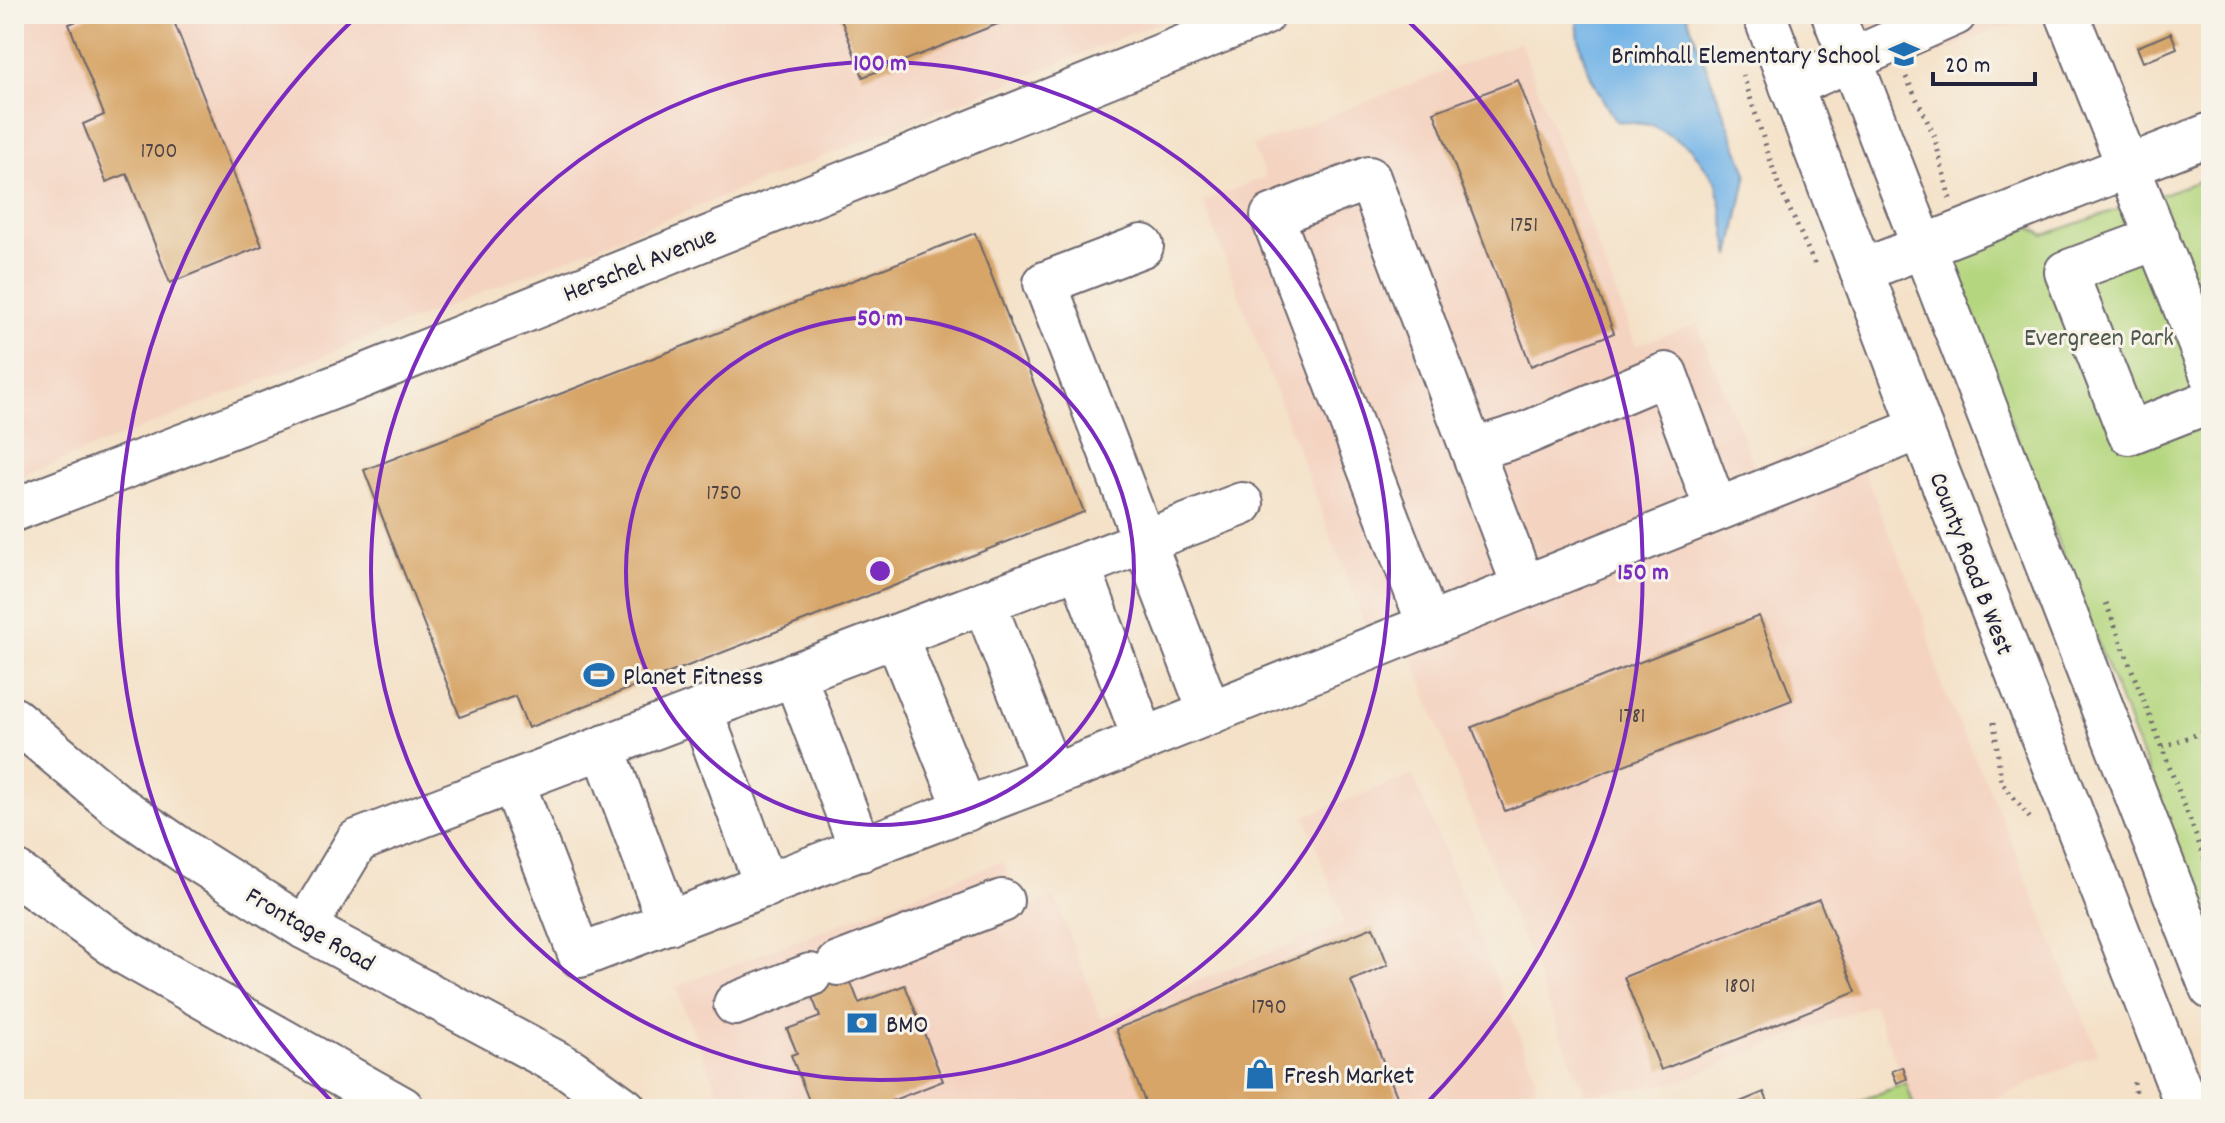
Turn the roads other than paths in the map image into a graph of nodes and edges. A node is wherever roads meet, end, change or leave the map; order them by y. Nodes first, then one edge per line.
1 (1264, 14) edge
2 (1764, 14) edge
3 (1833, 14) edge
4 (1955, 14) edge
5 (2067, 14) edge
6 (1851, 61) junction
7 (1791, 86) junction
8 (2211, 134) edge
9 (2129, 166) junction
10 (2158, 238) junction
11 (1142, 246) dead end
12 (1922, 247) junction
13 (1861, 271) junction
14 (2211, 373) edge
15 (2211, 401) edge
16 (1921, 428) junction
17 (1472, 450) junction
18 (1242, 504) dead end
19 (1716, 509) junction
20 (14, 510) edge
21 (1146, 541) junction
22 (1079, 566) junction
23 (1523, 585) junction
24 (984, 602) junction
25 (1428, 623) junction
26 (896, 636) junction
27 (794, 674) junction
28 (701, 710) junction
29 (1210, 713) junction
30 (14, 719) edge
31 (1144, 740) junction
32 (603, 747) junction
33 (1052, 776) junction
34 (513, 782) junction
35 (966, 810) junction
36 (861, 850) junction
37 (14, 872) edge
38 (766, 886) junction
39 (1002, 901) dead end
40 (669, 923) junction
41 (305, 928) junction
42 (2211, 988) edge
43 (735, 1004) dead end
44 (402, 1109) edge
45 (625, 1109) edge
46 (2188, 1109) edge

1 - 20 street, Herschel Avenue
2 - 7 street, County Road B West
3 - 6 street
4 - 6 street
5 - 9 street
6 - 7 street
6 - 12 street
7 - 13 street, County Road B West
8 - 9 street
9 - 10 street
9 - 12 street
10 - 14 street
10 - 15 street
11 - 21 street
12 - 13 street
12 - 42 street
13 - 16 street, County Road B West
16 - 19 street
16 - 46 street, County Road B West
17 - 19 street
17 - 23 street
17 - 25 street
18 - 21 street
19 - 23 street
21 - 22 street
21 - 29 street
22 - 24 street
22 - 31 street
23 - 25 street
24 - 26 street
24 - 33 street
25 - 29 street
26 - 27 street
26 - 35 street
27 - 28 street
27 - 36 street
28 - 32 street
28 - 38 street
29 - 31 street
30 - 41 street, Frontage Road
31 - 33 street
32 - 34 street
32 - 40 street
33 - 35 street
34 - 40 street
34 - 41 street
35 - 36 street
36 - 38 street
37 - 44 highway
38 - 40 street
39 - 43 street
41 - 45 street, Frontage Road

